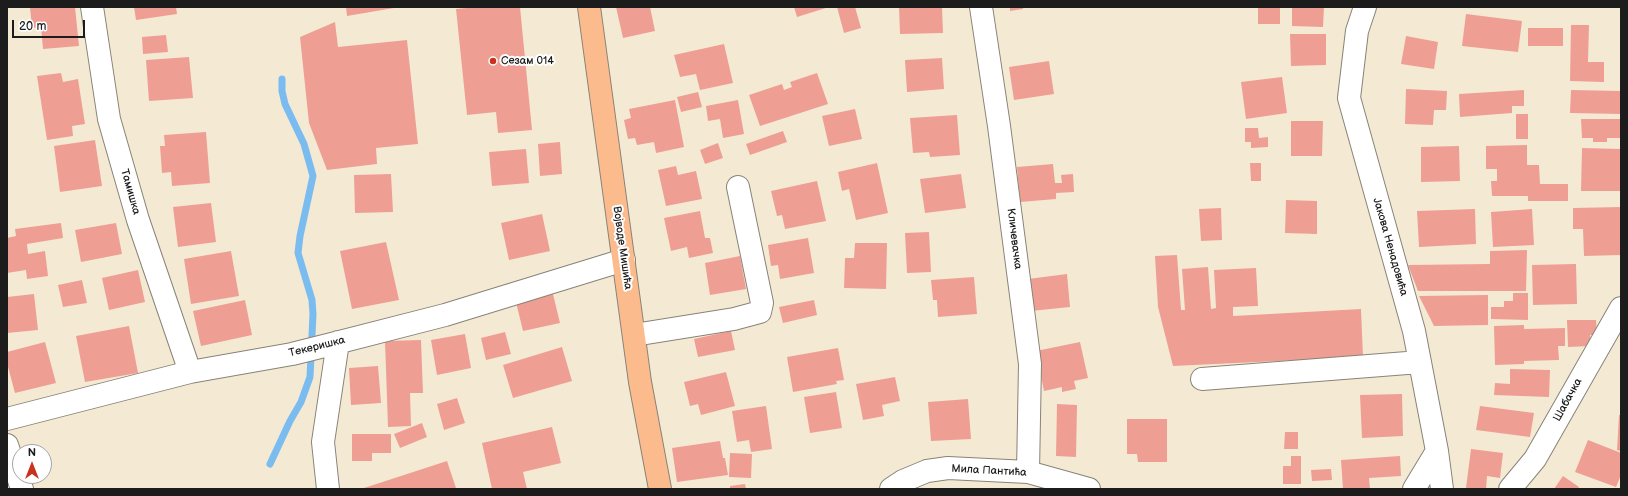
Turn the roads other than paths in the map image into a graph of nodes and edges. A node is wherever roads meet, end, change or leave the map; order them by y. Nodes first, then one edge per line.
1 (92, 7) edge
2 (589, 7) edge
3 (981, 7) edge
4 (1365, 7) edge
5 (738, 187) dead end
6 (624, 260) junction
7 (1621, 308) edge
8 (634, 335) junction
9 (333, 344) junction
10 (1420, 362) junction
11 (190, 372) junction
12 (1202, 379) dead end
13 (7, 419) edge
14 (7, 445) edge
15 (1437, 451) junction
16 (1028, 472) junction
17 (22, 489) edge
18 (328, 489) edge
19 (660, 489) edge
20 (891, 489) edge
21 (1089, 489) edge
22 (1414, 489) edge
23 (1442, 489) edge
24 (1510, 489) edge

1 - 11 street, Тамишка
2 - 6 main road, Војводе Мишића
3 - 16 street, Кличевачка
4 - 10 street, Јакова Ненадовића
5 - 8 street
6 - 8 main road, Војводе Мишића
6 - 9 street, Текеришка
7 - 24 street, Шабачка
8 - 19 main road, Војводе Мишића
9 - 11 street, Текеришка
9 - 18 street
10 - 12 street
10 - 15 street, Јакова Ненадовића
11 - 13 street, Текеришка
14 - 17 street
15 - 22 street
15 - 23 street, Јакова Ненадовића
16 - 20 street, Мила Пантића
16 - 21 street, Мила Пантића

